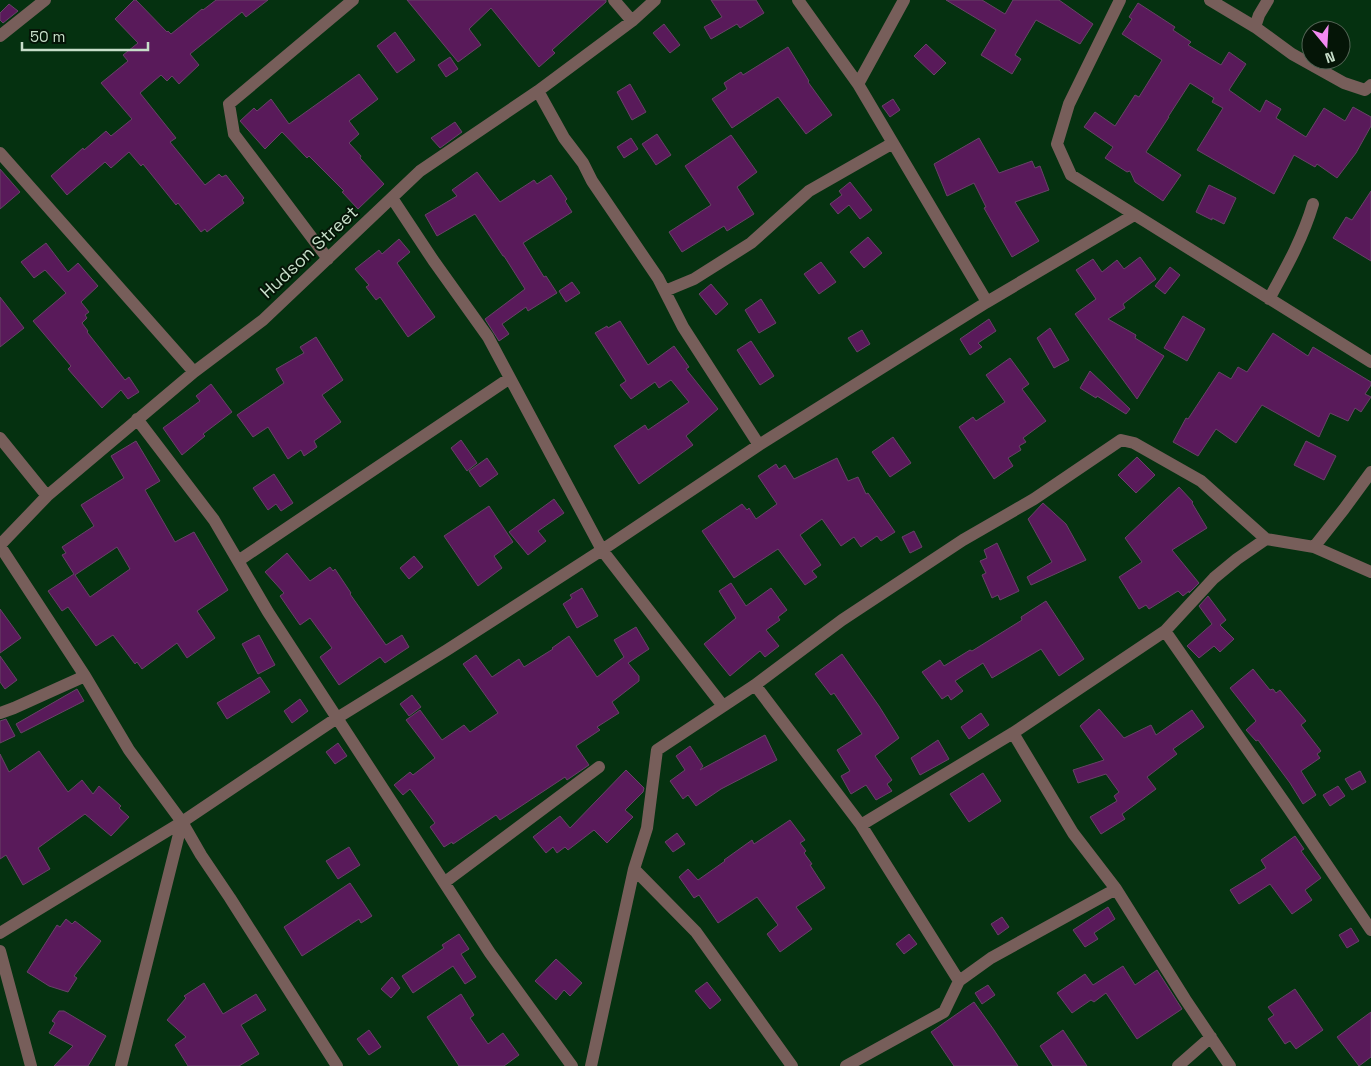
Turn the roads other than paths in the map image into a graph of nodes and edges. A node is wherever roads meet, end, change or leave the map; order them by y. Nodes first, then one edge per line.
1 (45, 0) edge
2 (353, 0) edge
3 (614, 0) edge
4 (655, 0) edge
5 (798, 0) edge
6 (904, 0) edge
7 (1120, 0) edge
8 (1210, 0) edge
9 (1268, 0) edge
10 (632, 21) junction
11 (1255, 27) junction
12 (0, 36) edge
13 (858, 84) junction
14 (1371, 85) edge
15 (538, 91) junction
16 (893, 143) junction
17 (0, 153) edge
18 (392, 198) junction
19 (1313, 204) dead end
20 (1134, 215) junction
21 (328, 259) junction
22 (665, 291) junction
23 (1269, 299) junction
24 (987, 302) junction
25 (1371, 362) edge
26 (194, 372) junction
27 (510, 378) junction
28 (138, 419) junction
29 (0, 438) edge
30 (759, 445) junction
31 (1371, 472) edge
32 (47, 496) junction
33 (1266, 539) junction
34 (0, 546) edge
35 (1314, 547) junction
36 (602, 550) junction
37 (238, 561) junction
38 (1371, 572) edge
39 (1165, 631) junction
40 (85, 676) junction
41 (755, 686) junction
42 (723, 706) junction
43 (0, 713) edge
44 (337, 718) junction
45 (1013, 733) junction
46 (599, 767) dead end
47 (182, 822) junction
48 (861, 825) junction
49 (634, 869) junction
50 (445, 882) junction
51 (1116, 889) junction
52 (1371, 930) edge
53 (0, 933) edge
54 (0, 951) edge
55 (959, 981) junction
56 (1211, 1038) junction
57 (31, 1066) edge
58 (120, 1066) edge
59 (338, 1066) edge
60 (572, 1066) edge
61 (591, 1066) edge
62 (792, 1066) edge
63 (846, 1066) edge
64 (1178, 1066) edge
65 (1230, 1066) edge

1 - 12 street
2 - 21 street
3 - 10 street
4 - 10 street, Hudson Street
5 - 13 street
6 - 13 street
7 - 20 street
8 - 11 street
9 - 11 street
10 - 15 street, Hudson Street
11 - 14 street
13 - 16 street
15 - 18 street, Hudson Street
15 - 22 street
16 - 22 street
16 - 24 street
17 - 26 street
18 - 21 street, Hudson Street
18 - 27 street
19 - 23 street
20 - 23 street
20 - 24 street
21 - 26 street, Hudson Street
22 - 30 street
23 - 25 street
24 - 30 street
26 - 28 street, Hudson Street
27 - 36 street
27 - 37 street
28 - 32 street, Hudson Street
28 - 37 street
29 - 32 street
30 - 36 street
31 - 35 street
32 - 34 street, Hudson Street
33 - 35 street
33 - 39 street
33 - 41 street
34 - 40 street
35 - 38 street
36 - 42 street
36 - 44 street
37 - 44 street
39 - 45 street
39 - 52 street
40 - 43 street
40 - 47 street
41 - 42 street
41 - 48 street
42 - 49 street
44 - 47 street
44 - 50 street
45 - 48 street
45 - 51 street
46 - 50 street
47 - 53 street
47 - 58 street
47 - 59 street
48 - 55 street
49 - 61 street
49 - 62 street
50 - 60 street
51 - 55 street
51 - 56 street
54 - 57 street
55 - 63 street
56 - 64 street
56 - 65 street

